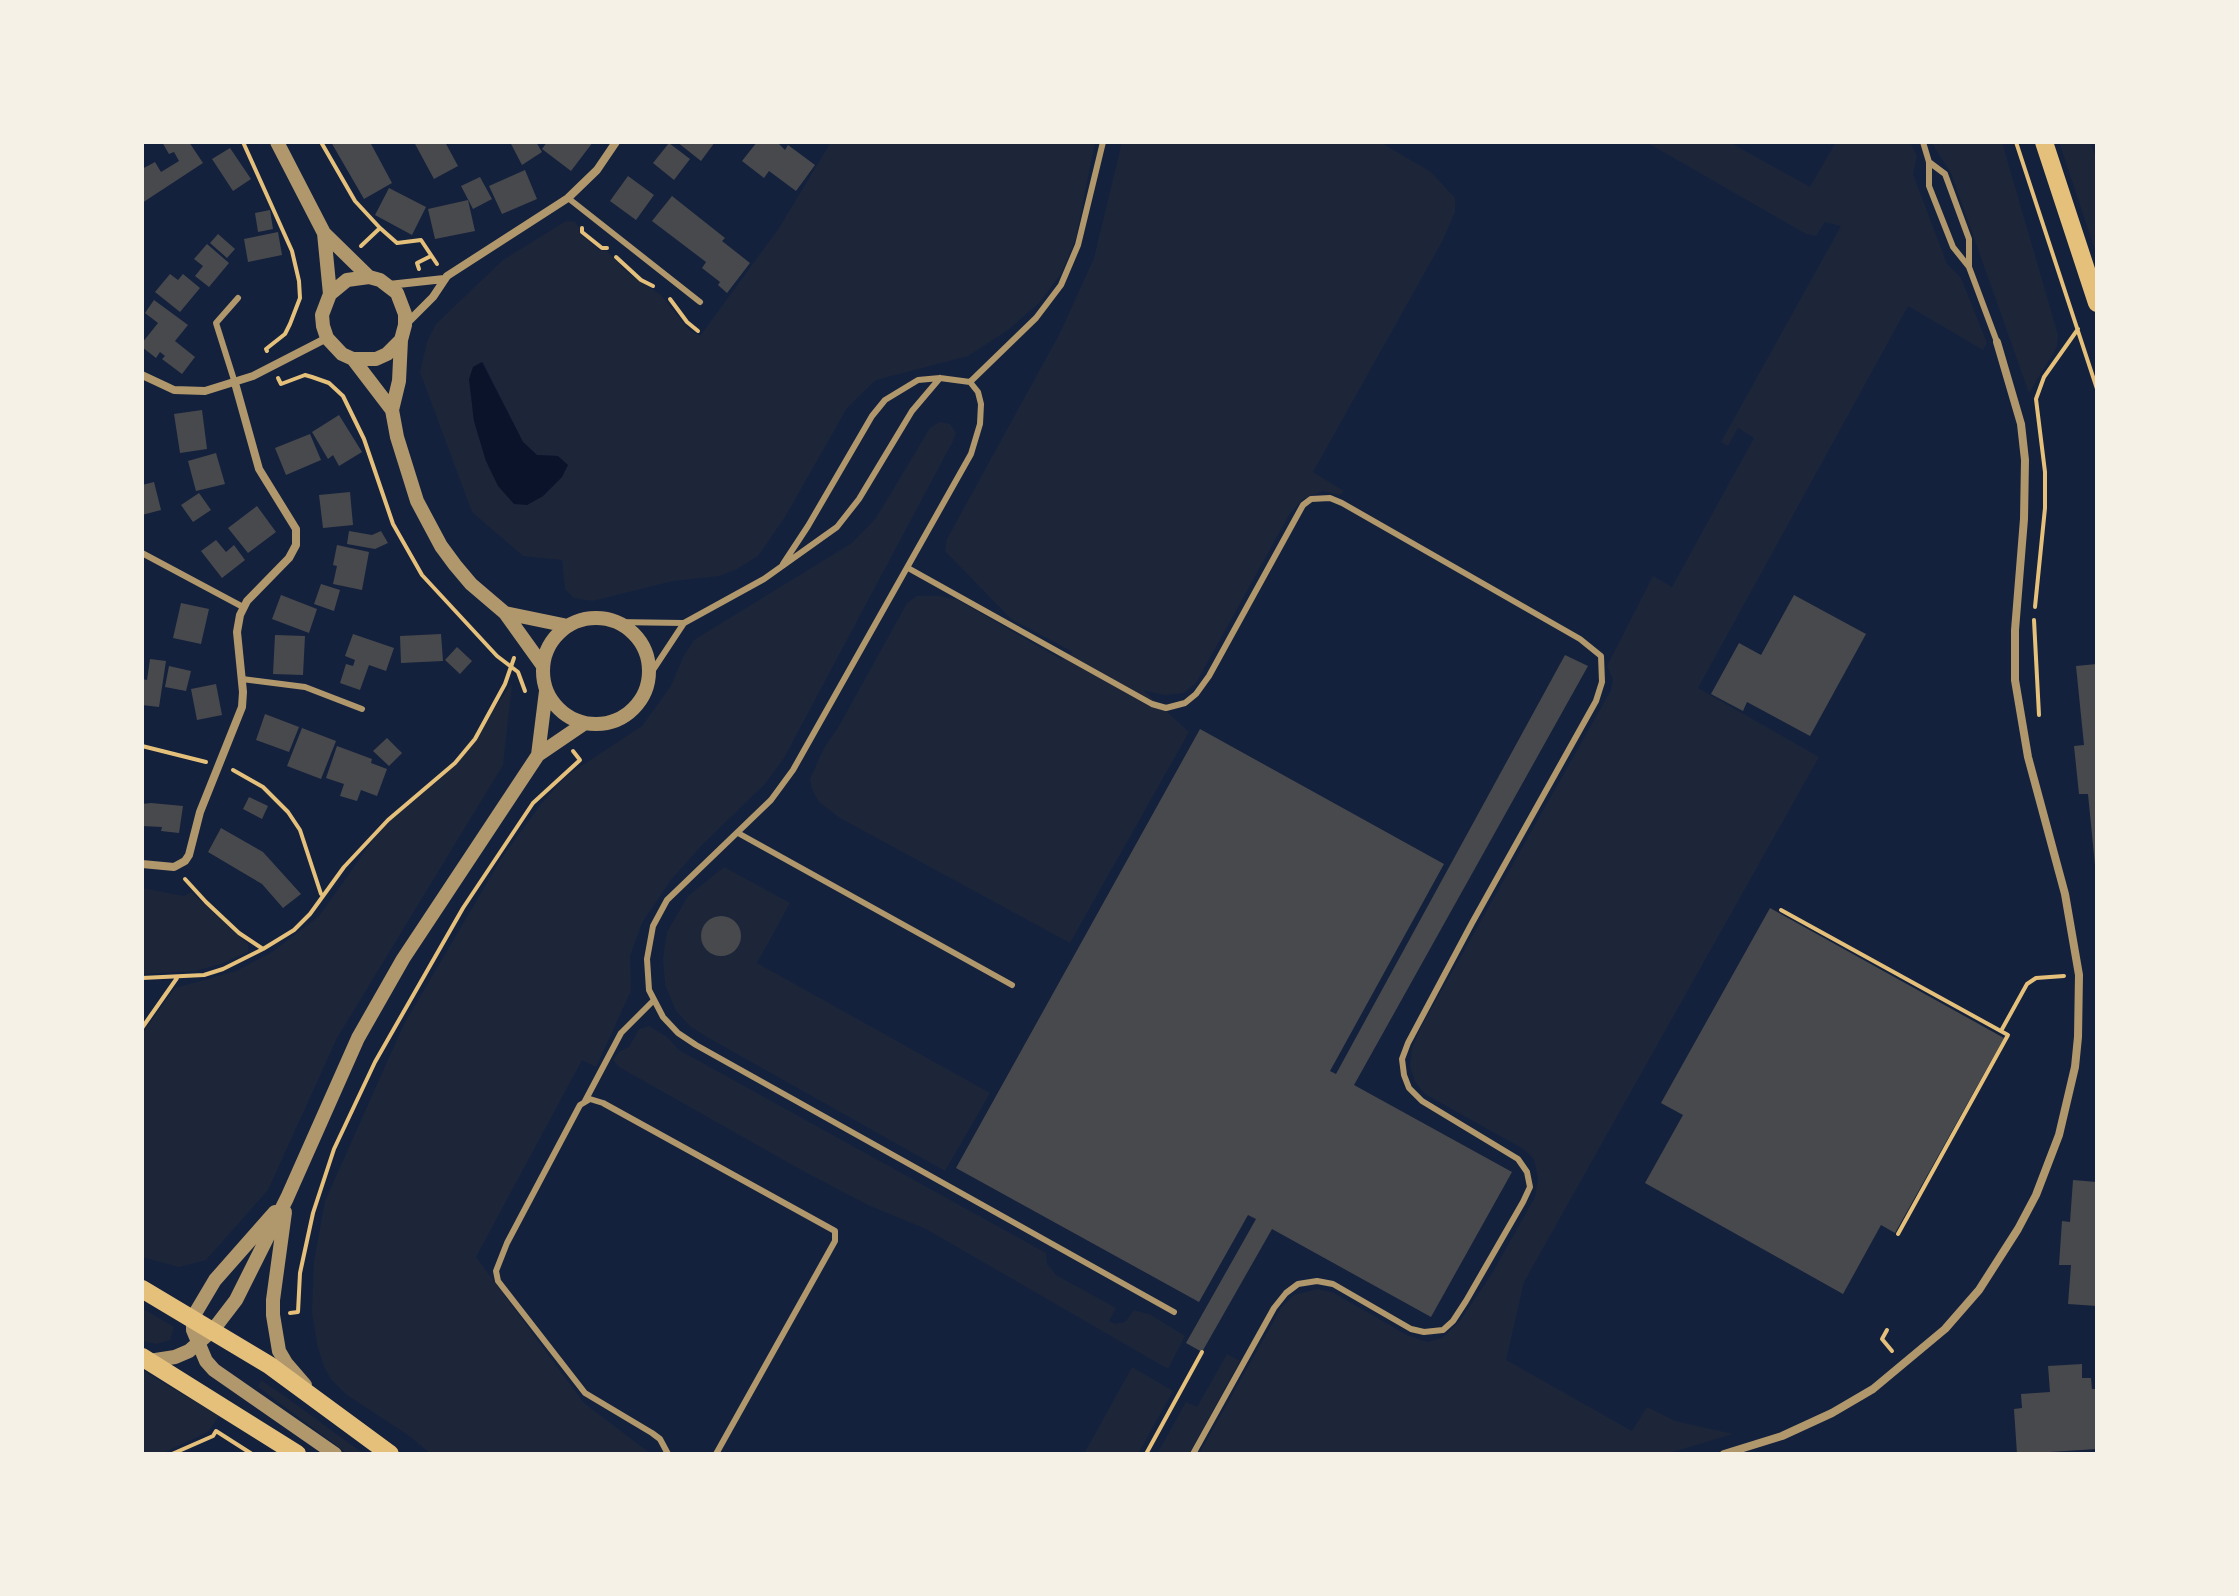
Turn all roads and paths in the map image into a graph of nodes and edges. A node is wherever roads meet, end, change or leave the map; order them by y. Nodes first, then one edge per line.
1 (243, 142) edge
2 (277, 142) edge
3 (321, 142) edge
4 (616, 142) edge
5 (1103, 142) edge
6 (1923, 142) edge
7 (2016, 142) edge
8 (2044, 142) edge
9 (1929, 162) junction
10 (568, 198) junction
11 (558, 205) junction
12 (324, 233) junction
13 (1969, 267) junction
14 (369, 277) junction
15 (446, 278) junction
16 (389, 285) junction
17 (659, 290) dead end
18 (330, 294) junction
19 (668, 297) dead end
20 (238, 298) dead end
21 (700, 302) dead end
22 (2097, 303) edge
23 (405, 325) junction
24 (2078, 329) junction
25 (698, 331) dead end
26 (327, 338) junction
27 (401, 340) junction
28 (1997, 342) joint
29 (353, 359) junction
30 (274, 366) junction
31 (142, 375) edge
32 (940, 378) junction
33 (970, 382) junction
34 (235, 383) junction
35 (2097, 389) edge
36 (392, 410) junction
37 (142, 553) edge
38 (783, 564) junction
39 (908, 568) junction
40 (243, 607) junction
41 (505, 613) junction
42 (615, 622) junction
43 (684, 623) junction
44 (568, 626) junction
45 (543, 666) junction
46 (511, 667) junction
47 (649, 676) junction
48 (242, 679) junction
49 (546, 691) junction
50 (362, 709) dead end
51 (2040, 720) dead end
52 (585, 723) junction
53 (542, 724) junction
54 (564, 738) junction
55 (142, 746) edge
56 (538, 755) junction
57 (219, 765) junction
58 (738, 833) junction
59 (142, 864) edge
60 (174, 867) junction
61 (322, 896) junction
62 (1781, 910) dead end
63 (263, 949) junction
64 (2079, 975) junction
65 (142, 978) edge
66 (177, 978) junction
67 (1012, 985) dead end
68 (654, 1000) junction
69 (142, 1028) edge
70 (2001, 1031) junction
71 (585, 1102) junction
72 (287, 1198) junction
73 (1898, 1234) dead end
74 (142, 1289) edge
75 (298, 1312) dead end
76 (1174, 1312) dead end
77 (193, 1317) junction
78 (213, 1330) junction
79 (1887, 1330) dead end
80 (198, 1344) junction
81 (1202, 1352) dead end
82 (146, 1359) edge
83 (1904, 1366) junction
84 (315, 1398) junction
85 (172, 1454) edge
86 (252, 1454) edge
87 (297, 1454) edge
88 (335, 1454) edge
89 (390, 1454) edge
90 (668, 1454) edge
91 (716, 1454) edge
92 (1146, 1454) edge
93 (1193, 1454) edge
94 (1724, 1454) edge

1 - 30 path
2 - 12 street
3 - 15 path
4 - 10 street
5 - 33 lane
6 - 9 lane
7 - 24 path
8 - 22 main road
9 - 13 lane
9 - 13 lane
10 - 11 street
10 - 21 lane
11 - 15 street
11 - 17 path
12 - 14 street
12 - 18 street
13 - 28 lane
14 - 16 street
14 - 18 street
15 - 16 street
15 - 23 street
16 - 23 street
18 - 26 street
19 - 25 path
20 - 34 lane
23 - 27 street
24 - 35 path
24 - 51 path
26 - 29 street
26 - 30 street
27 - 29 street
27 - 36 street
28 - 64 street
29 - 36 street
30 - 34 street
30 - 46 path
31 - 34 street
32 - 33 lane
32 - 38 lane
32 - 38 lane
33 - 39 lane
34 - 40 street
36 - 41 street
37 - 40 lane
38 - 43 lane
39 - 58 lane
39 - 93 lane
40 - 48 street
41 - 44 street
41 - 45 street
42 - 43 lane
42 - 44 street
42 - 47 street
43 - 47 lane
44 - 45 street
45 - 49 street
46 - 53 path
46 - 61 path
47 - 52 street
48 - 50 lane
48 - 57 street
49 - 52 street
49 - 53 street
52 - 54 street
53 - 56 street
54 - 56 street
54 - 75 path
55 - 57 path
56 - 72 street
57 - 60 street
57 - 61 path
58 - 67 lane
58 - 68 lane
59 - 60 street
60 - 63 path
61 - 63 path
62 - 70 path
63 - 66 path
64 - 70 path
64 - 83 street
65 - 66 path
66 - 69 path
68 - 71 lane
68 - 76 lane
70 - 73 path
71 - 90 lane
71 - 91 lane
72 - 77 street
72 - 78 street
72 - 84 street
74 - 77 main road
77 - 78 main road
77 - 80 street
78 - 80 street
78 - 84 main road
79 - 83 path
80 - 82 street
80 - 88 street
81 - 92 path
82 - 87 main road
83 - 94 street
84 - 89 main road
85 - 86 path

